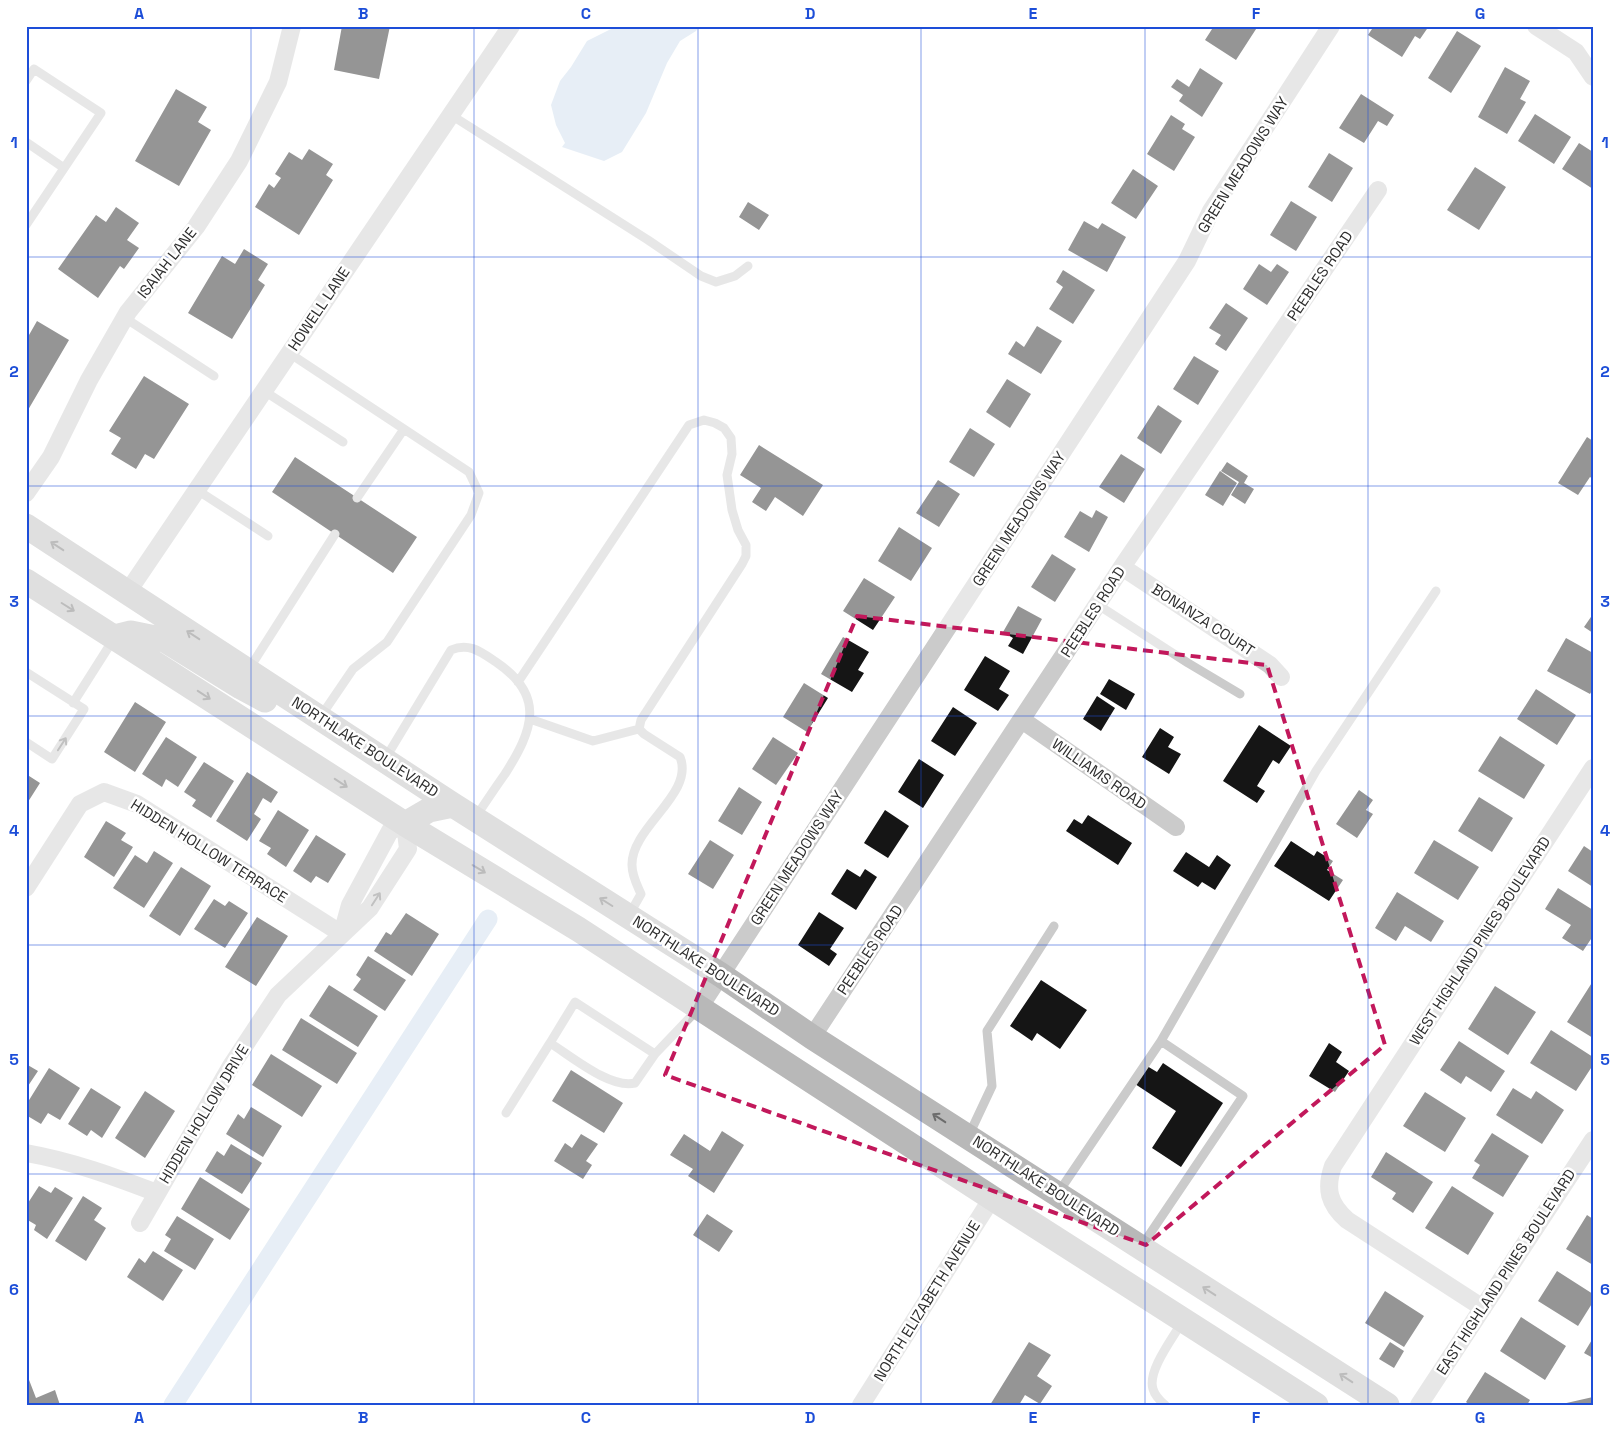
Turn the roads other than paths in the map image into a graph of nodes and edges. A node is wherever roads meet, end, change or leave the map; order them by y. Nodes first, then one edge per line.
1 (292, 26) edge
2 (511, 26) edge
3 (1331, 26) edge
4 (1536, 26) edge
5 (1593, 77) edge
6 (26, 81) edge
7 (451, 114) junction
8 (26, 142) edge
9 (64, 168) junction
10 (1378, 190) dead end
11 (26, 226) edge
12 (748, 266) dead end
13 (125, 318) junction
14 (289, 353) junction
15 (214, 376) dead end
16 (264, 391) junction
17 (404, 429) junction
18 (342, 442) dead end
19 (197, 490) junction
20 (26, 493) edge
21 (357, 498) dead end
22 (26, 526) edge
23 (335, 534) dead end
24 (268, 536) dead end
25 (1122, 568) junction
26 (26, 581) edge
27 (1436, 591) dead end
28 (127, 593) junction
29 (1098, 605) junction
30 (115, 637) junction
31 (248, 671) junction
32 (26, 672) edge
33 (1281, 676) dead end
34 (518, 682) junction
35 (1240, 694) dead end
36 (73, 702) junction
37 (317, 716) junction
38 (530, 719) junction
39 (1022, 720) junction
40 (639, 729) junction
41 (26, 742) edge
42 (384, 760) junction
43 (1593, 768) edge
44 (453, 805) junction
45 (474, 818) junction
46 (405, 824) junction
47 (1176, 827) dead end
48 (26, 888) edge
49 (628, 916) junction
50 (1054, 926) dead end
51 (342, 934) junction
52 (721, 974) junction
53 (700, 1008) junction
54 (812, 1036) junction
55 (1161, 1041) junction
56 (550, 1043) junction
57 (655, 1054) junction
58 (506, 1113) dead end
59 (968, 1136) junction
60 (1593, 1140) edge
61 (26, 1152) edge
62 (157, 1193) junction
63 (1057, 1194) junction
64 (992, 1198) junction
65 (140, 1223) dead end
66 (1141, 1247) junction
67 (1483, 1308) junction
68 (1184, 1320) junction
69 (861, 1405) edge
70 (1164, 1405) edge
71 (1316, 1405) edge
72 (1387, 1405) edge
73 (1419, 1405) edge

1 - 13 street, ISAIAH LANE
2 - 7 street, HOWELL LANE
3 - 52 street, GREEN MEADOWS WAY
4 - 5 street
6 - 9 lane
7 - 12 lane
7 - 14 street, HOWELL LANE
8 - 9 lane
9 - 11 lane
10 - 25 street, PEEBLES ROAD
13 - 15 lane
13 - 20 street, ISAIAH LANE
14 - 16 street, HOWELL LANE
14 - 17 lane
16 - 18 lane
16 - 19 street, HOWELL LANE
17 - 21 lane
17 - 37 lane
19 - 24 lane
19 - 28 street, HOWELL LANE
28 -> 22 main road, NORTHLAKE BOULEVARD
23 - 31 lane
25 - 29 street, PEEBLES ROAD
25 - 33 street, BONANZA COURT
26 -> 30 main road
27 - 55 lane
31 -> 28 main road, NORTHLAKE BOULEVARD
29 - 35 lane
29 - 39 street, PEEBLES ROAD
30 - 36 lane
30 - 37 main road
30 -> 46 main road
31 - 37 main road, NORTHLAKE BOULEVARD
32 - 36 lane
34 - 38 lane
34 - 40 lane
34 - 42 lane
41 -> 36 lane
37 - 42 main road, NORTHLAKE BOULEVARD
38 - 40 lane
38 - 45 lane
39 - 47 street, WILLIAMS ROAD
39 - 54 street, PEEBLES ROAD
40 - 49 lane
42 - 44 main road, NORTHLAKE BOULEVARD
43 - 67 street, WEST HIGHLAND PINES BOULEVARD
44 - 45 main road, NORTHLAKE BOULEVARD
44 - 46 main road
49 -> 45 main road, NORTHLAKE BOULEVARD
46 - 51 street
51 -> 46 street, HIDDEN HOLLOW DRIVE
46 -> 53 main road
48 - 51 street, HIDDEN HOLLOW TERRACE
49 - 52 main road, NORTHLAKE BOULEVARD
50 - 59 lane
51 - 62 street, HIDDEN HOLLOW DRIVE
52 - 53 street, GREEN MEADOWS WAY
52 - 54 main road, NORTHLAKE BOULEVARD
53 - 57 lane
53 - 64 main road
59 -> 54 main road, NORTHLAKE BOULEVARD
55 - 63 lane
55 - 66 lane
56 - 57 lane
56 - 57 lane
56 - 58 lane
59 - 63 main road, NORTHLAKE BOULEVARD
60 - 67 street, EAST HIGHLAND PINES BOULEVARD
61 - 62 street, HIDDEN HOLLOW DRIVE
62 - 65 street
63 - 66 main road, NORTHLAKE BOULEVARD
64 - 68 main road
64 - 69 street, NORTH ELIZABETH AVENUE
72 -> 66 main road, NORTHLAKE BOULEVARD
67 - 73 street, EAST HIGHLAND PINES BOULEVARD
68 - 70 lane
68 - 71 main road

